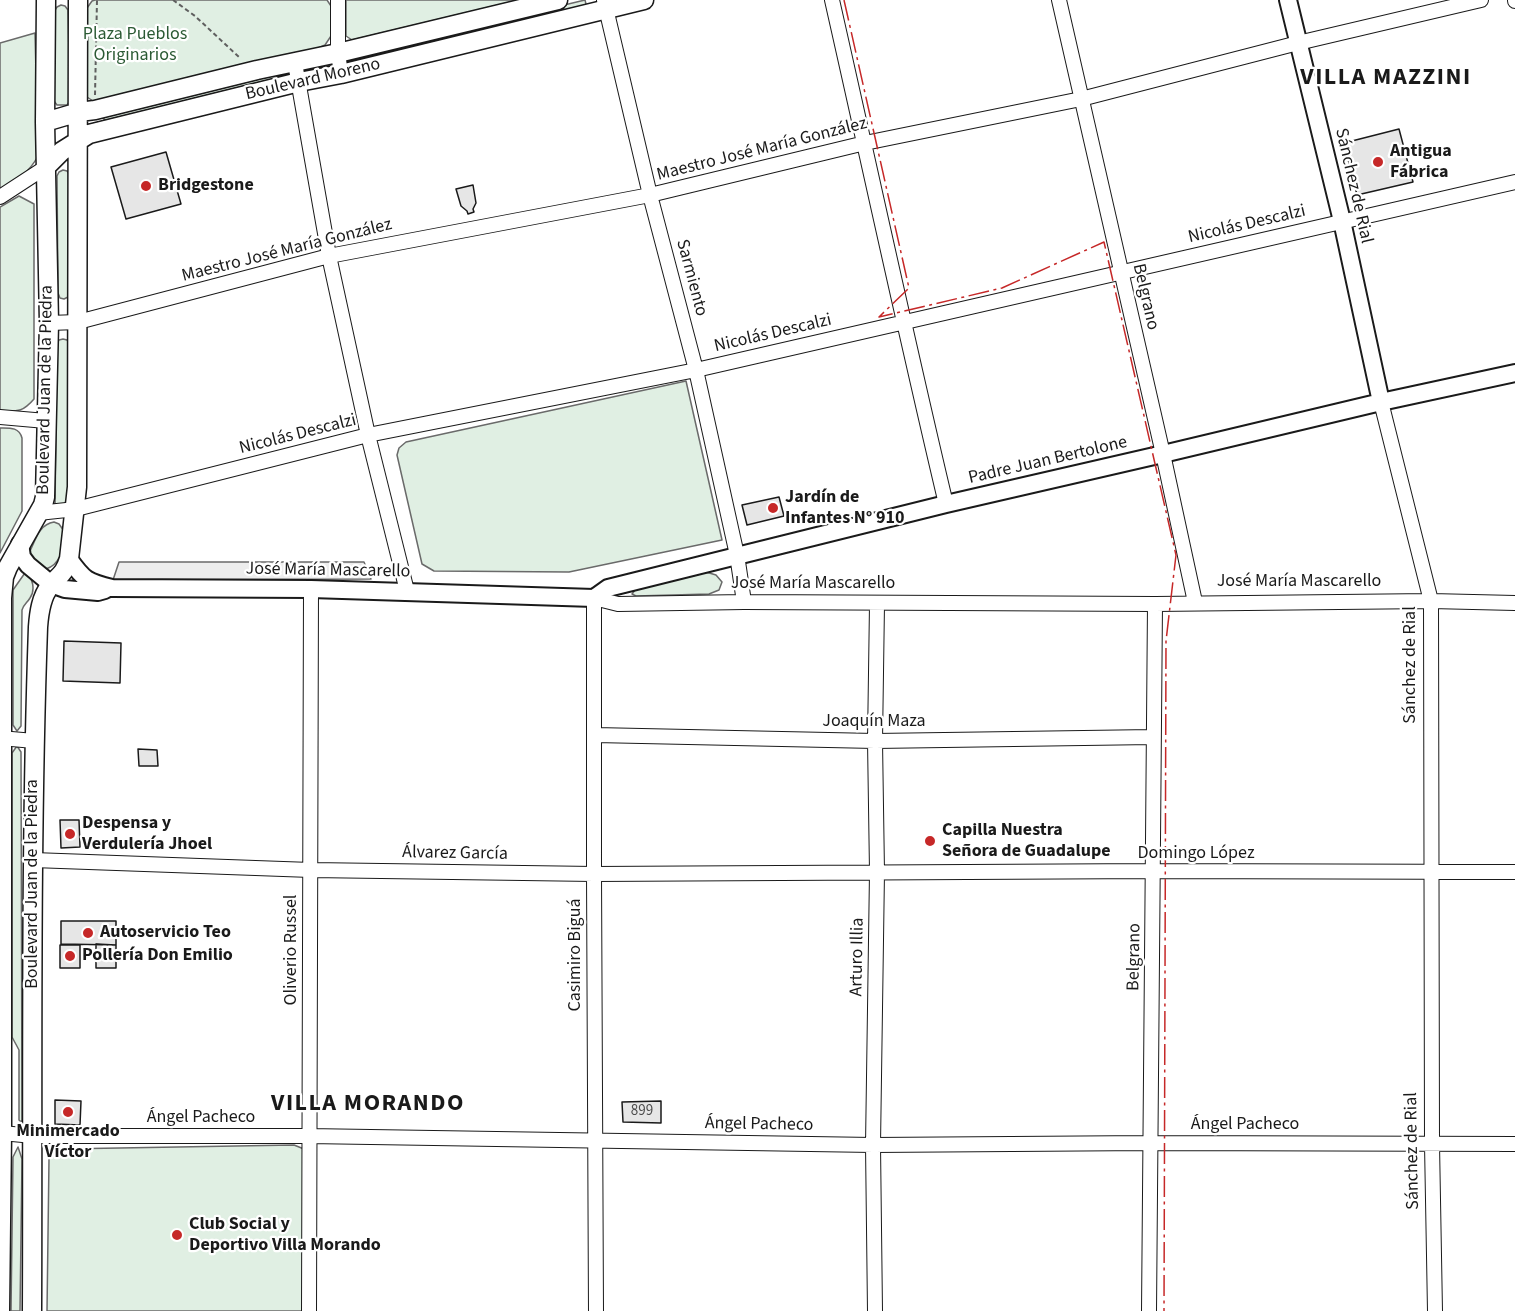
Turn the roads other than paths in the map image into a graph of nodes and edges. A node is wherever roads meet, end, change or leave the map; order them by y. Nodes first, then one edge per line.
1 (46, 0) edge
2 (78, 0) edge
3 (338, 0) edge
4 (558, 0) edge
5 (644, 0) edge
6 (832, 0) edge
7 (1059, 0) edge
8 (1288, 0) edge
9 (1481, 0) edge
10 (606, 5) edge
11 (1298, 43) junction
12 (338, 53) junction
13 (296, 63) junction
14 (341, 74) junction
15 (299, 82) junction
16 (1081, 99) junction
17 (87, 111) junction
18 (45, 122) junction
19 (79, 140) junction
20 (864, 143) junction
21 (46, 167) junction
22 (1515, 182) edge
23 (650, 195) junction
24 (0, 197) edge
25 (1342, 221) junction
26 (329, 256) junction
27 (1121, 273) junction
28 (78, 322) junction
29 (49, 323) junction
30 (903, 323) junction
31 (696, 370) junction
32 (1515, 373) edge
33 (1381, 402) junction
34 (0, 417) edge
35 (46, 421) junction
36 (368, 435) junction
37 (1163, 454) junction
38 (946, 504) junction
39 (75, 509) junction
40 (38, 513) junction
41 (20, 544) junction
42 (737, 555) junction
43 (69, 559) junction
44 (2, 577) edge
45 (51, 584) junction
46 (112, 588) junction
47 (311, 589) junction
48 (407, 591) junction
49 (594, 598) junction
50 (1431, 601) junction
51 (744, 602) junction
52 (1195, 602) junction
53 (1515, 603) edge
54 (877, 604) junction
55 (1155, 604) junction
56 (595, 735) junction
57 (1153, 737) junction
58 (1, 738) edge
59 (34, 741) junction
60 (875, 741) junction
61 (33, 860) junction
62 (311, 870) junction
63 (1154, 871) junction
64 (877, 872) junction
65 (1431, 872) junction
66 (1515, 872) edge
67 (594, 874) junction
68 (1, 1059) edge
69 (2, 1133) junction
70 (33, 1136) junction
71 (308, 1136) junction
72 (596, 1141) junction
73 (1150, 1143) junction
74 (1432, 1144) junction
75 (1515, 1144) edge
76 (873, 1145) junction
77 (0, 1311) edge
78 (32, 1311) edge
79 (309, 1311) edge
80 (596, 1311) edge
81 (875, 1311) edge
82 (1149, 1311) edge
83 (1435, 1311) edge

1 - 18 main road, Boulevard Juan de la Piedra
2 - 17 main road, Boulevard Juan de la Piedra
3 - 12 street
4 - 12 main road, Boulevard Moreno
5 - 10 main road, Boulevard Moreno
6 - 20 street
7 - 16 street, Belgrano
8 - 11 street, Sánchez de Rial
9 - 11 street, Maestro José María González
10 - 14 main road, Boulevard Moreno
10 - 23 street, Sarmiento
11 - 16 street, Maestro José María González
11 - 25 street, Sánchez de Rial
12 - 13 main road, Boulevard Moreno
12 - 14 street
13 - 15 street
13 - 17 main road, Boulevard Moreno
14 - 15 main road, Boulevard Moreno
15 - 19 main road, Boulevard Moreno
15 - 26 street
16 - 20 street, Maestro José María González
16 - 27 street, Belgrano
17 - 18 main road, Boulevard Moreno
17 - 19 main road, Boulevard Juan de la Piedra
18 - 21 main road, Boulevard Juan de la Piedra
19 - 21 main road, Boulevard Moreno
19 - 28 main road, Boulevard Juan de la Piedra
20 - 23 street, Maestro José María González
20 - 30 street
21 - 24 street, Boulevard Moreno
21 - 29 main road, Boulevard Juan de la Piedra
22 - 25 street, Nicolás Descalzi
23 - 26 street, Maestro José María González
23 - 31 street, Sarmiento
25 - 27 street, Nicolás Descalzi
25 - 33 street, Sánchez de Rial
26 - 28 street, Maestro José María González
26 - 36 street
27 - 30 street, Nicolás Descalzi
27 - 37 street, Belgrano
28 - 29 street, Maestro José María González
28 - 39 main road, Boulevard Juan de la Piedra
29 - 35 main road, Boulevard Juan de la Piedra
30 - 31 street, Nicolás Descalzi
30 - 38 street
31 - 36 street, Nicolás Descalzi
31 - 42 street, Sarmiento
32 - 33 street, Padre Juan Bertolone
33 - 37 street, Padre Juan Bertolone
33 - 50 street, Sánchez de Rial
34 - 35 street
35 - 40 main road, Boulevard Juan de la Piedra
36 - 39 street, Nicolás Descalzi
36 - 48 street
37 - 38 street, Padre Juan Bertolone
37 - 52 street, Belgrano
38 - 42 street, Padre Juan Bertolone
39 - 40 street, Nicolás Descalzi
39 - 43 main road, Boulevard Juan de la Piedra
40 - 41 main road, Boulevard Juan de la Piedra
41 - 44 main road, Boulevard Juan de la Piedra
41 - 45 street
42 - 49 street, Padre Juan Bertolone
42 - 51 street, Sarmiento
43 - 45 main road, Boulevard Juan de la Piedra
43 - 46 street
44 - 58 main road, Boulevard Juan de la Piedra
45 - 46 street
45 - 59 main road, Boulevard Juan de la Piedra
46 - 47 street, José María Mascarello
47 - 48 street, José María Mascarello
47 - 62 street, Oliverio Russel
48 - 49 street, José María Mascarello
49 - 51 street, José María Mascarello
49 - 56 street, Casimiro Biguá
50 - 52 street, José María Mascarello
50 - 53 street, José María Mascarello
50 - 65 street, Sánchez de Rial
51 - 54 street, José María Mascarello
52 - 55 street, José María Mascarello
54 - 55 street, José María Mascarello
54 - 60 street, Arturo Illia
55 - 57 street, Belgrano
56 - 60 street, Joaquín Maza
56 - 67 street, Casimiro Biguá
57 - 60 street, Joaquín Maza
57 - 63 street, Belgrano
58 - 59 street
58 - 68 main road, Boulevard Juan de la Piedra
59 - 61 main road, Boulevard Juan de la Piedra
60 - 64 street, Arturo Illia
61 - 62 street, Álvarez García
61 - 70 main road, Boulevard Juan de la Piedra
62 - 67 street, Álvarez García
62 - 71 street, Oliverio Russel
63 - 64 street, Domingo López
63 - 65 street, Domingo López
63 - 73 street, Belgrano
64 - 67 street, Álvarez García
64 - 76 street, Arturo Illia
65 - 66 street, Domingo López
65 - 74 street, Sánchez de Rial
67 - 72 street, Casimiro Biguá
68 - 69 main road, Boulevard Juan de la Piedra
69 - 70 street, Ángel Pacheco
69 - 77 main road, Boulevard Juan de la Piedra
70 - 71 street, Ángel Pacheco
70 - 78 main road, Boulevard Juan de la Piedra
71 - 72 street, Ángel Pacheco
71 - 79 street, Oliverio Russel
72 - 76 street, Ángel Pacheco
72 - 80 street, Casimiro Biguá
73 - 74 street, Ángel Pacheco
73 - 76 street, Ángel Pacheco
73 - 82 street, Belgrano
74 - 75 street, Ángel Pacheco
74 - 83 street, Sánchez de Rial
76 - 81 street, Arturo Illia

